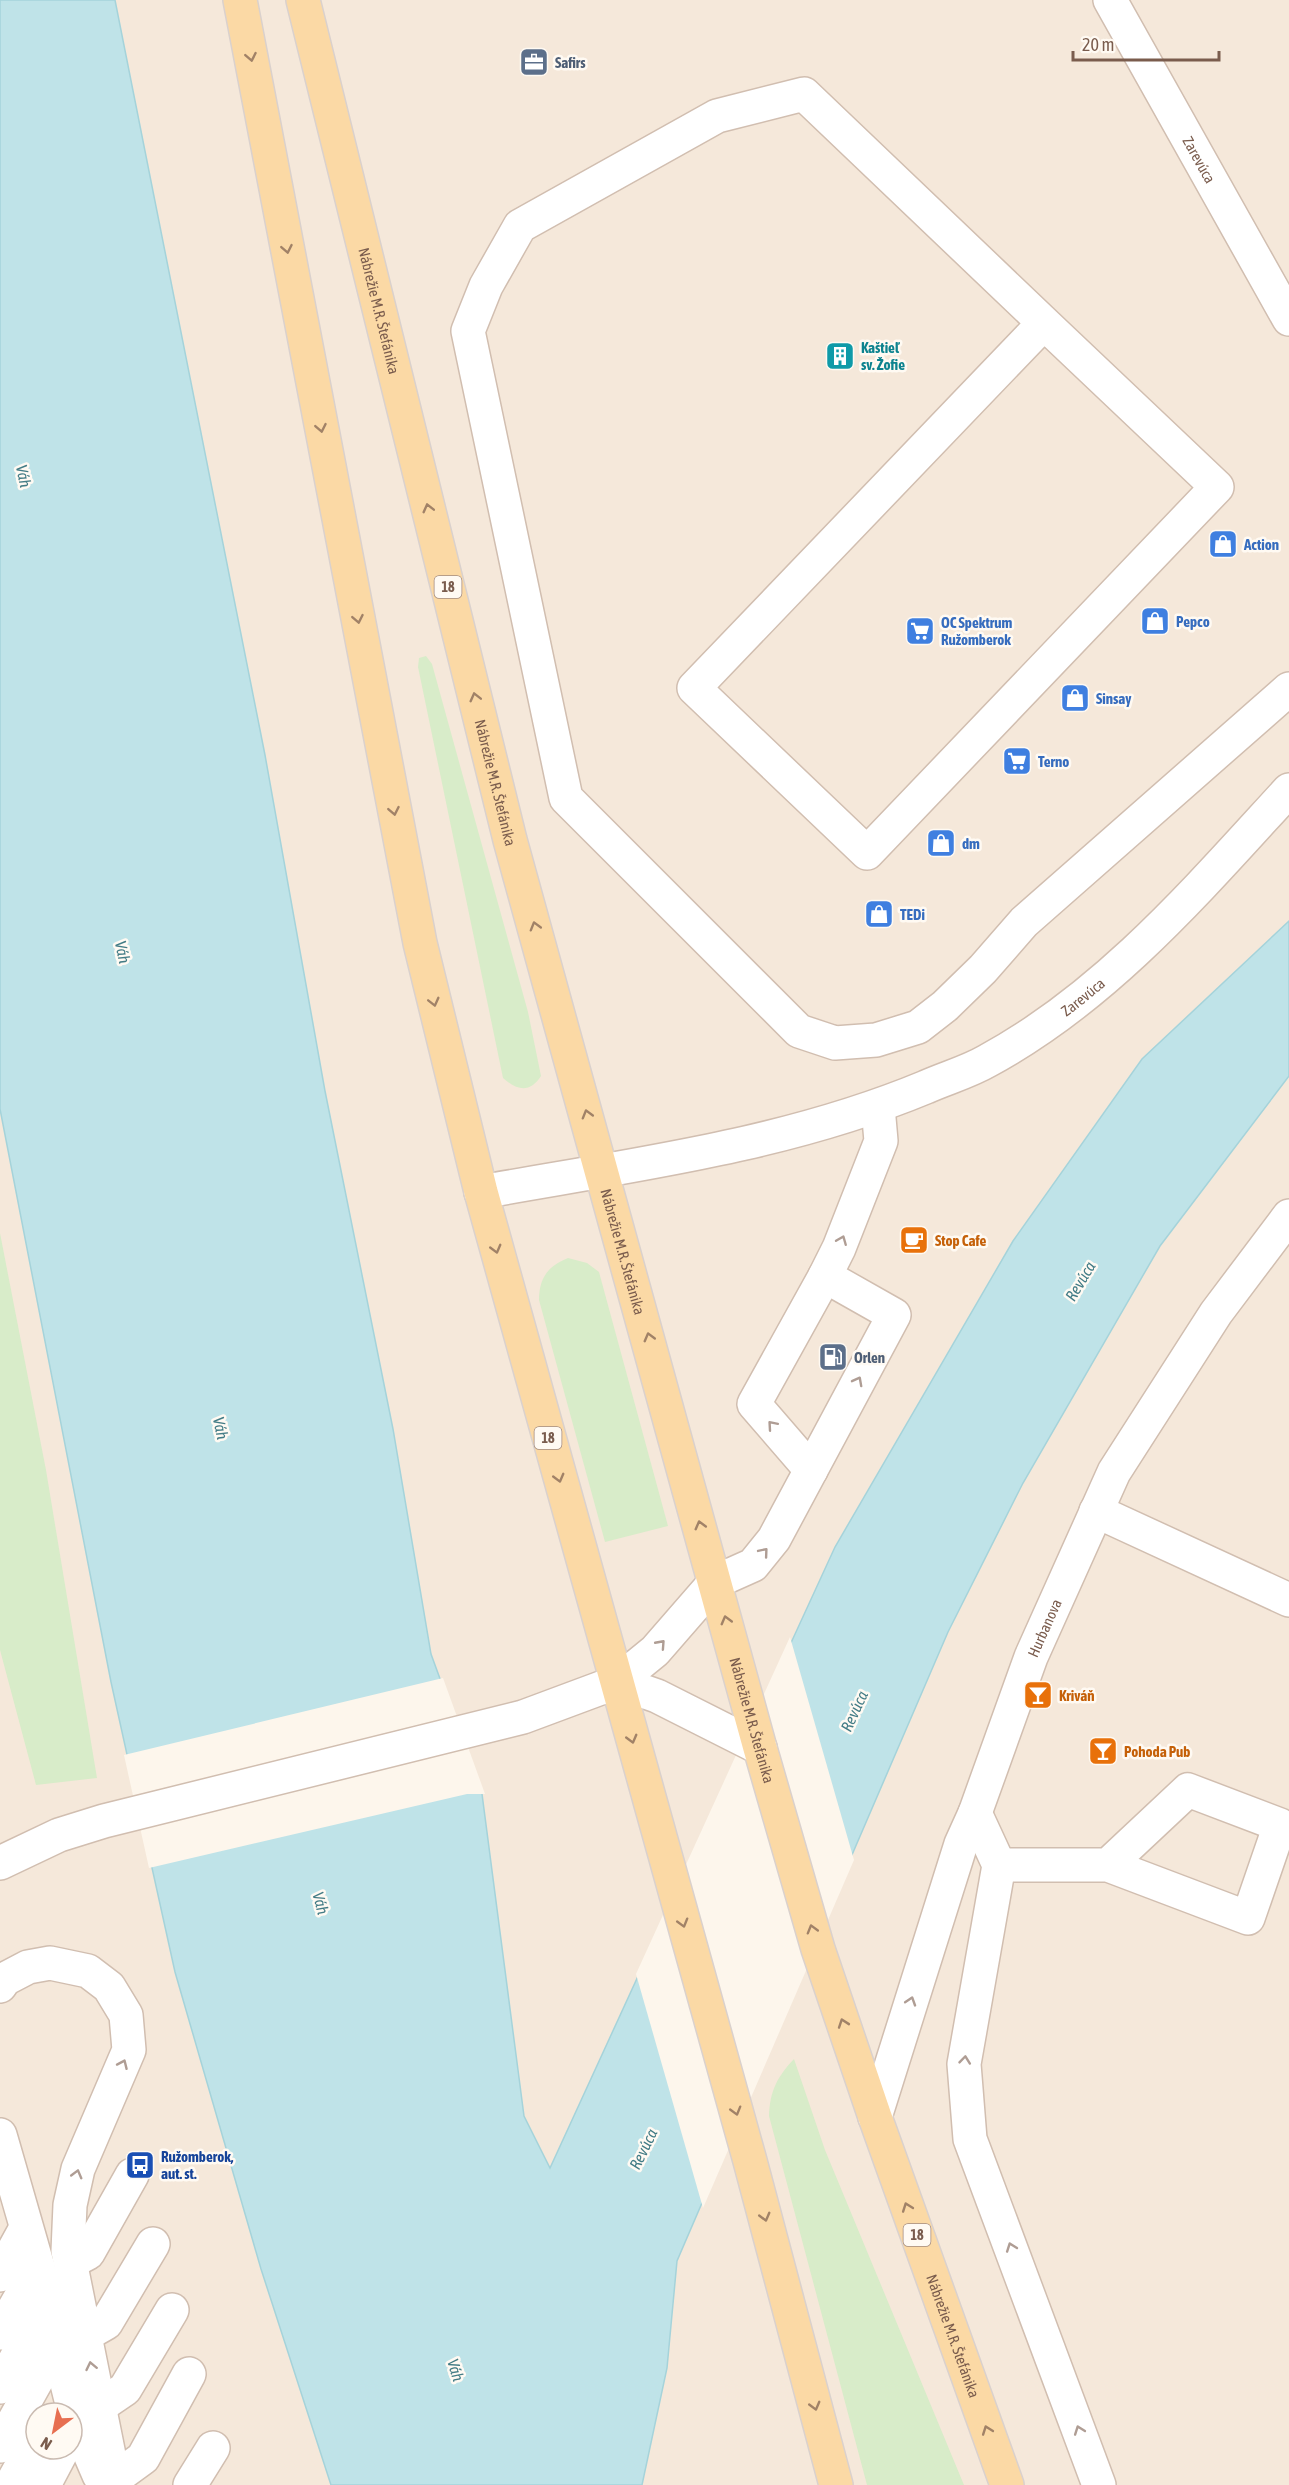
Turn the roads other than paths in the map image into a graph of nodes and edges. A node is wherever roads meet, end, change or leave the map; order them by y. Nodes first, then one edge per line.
1 (240, 0) edge
2 (303, 0) edge
3 (1110, 0) edge
4 (1289, 319) edge
5 (1044, 323) junction
6 (1289, 688) edge
7 (1289, 790) edge
8 (878, 1107) junction
9 (603, 1170) junction
10 (481, 1192) junction
11 (1289, 1216) edge
12 (825, 1276) junction
13 (811, 1470) junction
14 (1096, 1511) junction
15 (715, 1582) junction
16 (1289, 1600) edge
17 (617, 1682) junction
18 (760, 1748) junction
19 (975, 1813) junction
20 (0, 1863) edge
21 (999, 1865) junction
22 (1108, 1865) junction
23 (0, 1986) edge
24 (875, 2117) junction
25 (5, 2157) edge
26 (132, 2175) dead end
27 (13, 2222) edge
28 (153, 2244) dead end
29 (71, 2262) junction
30 (38, 2267) junction
31 (0, 2275) edge
32 (47, 2303) junction
33 (172, 2310) dead end
34 (0, 2333) edge
35 (71, 2339) junction
36 (189, 2374) dead end
37 (0, 2387) edge
38 (69, 2401) edge
39 (72, 2401) edge
40 (84, 2418) edge
41 (84, 2442) edge
42 (0, 2446) edge
43 (213, 2448) dead end
44 (24, 2461) edge
45 (56, 2461) edge
46 (110, 2483) edge
47 (11, 2485) edge
48 (44, 2485) edge
49 (190, 2485) edge
50 (836, 2485) edge
51 (1007, 2485) edge
52 (1099, 2485) edge

1 -> 10 main road, 18
9 -> 2 main road, Nábrežie M.R. Štefánika / 18
3 - 4 street, Zarevúca
5 - 5 street
5 - 6 street
7 - 8 street, Zarevúca
8 - 9 street, Zarevúca
12 -> 8 street
9 - 10 street, Zarevúca
15 -> 9 main road, Nábrežie M.R. Štefánika / 18
10 -> 17 main road, 18
11 - 14 street, Hurbanova
13 -> 12 street
13 -> 12 street
15 -> 13 street
14 - 16 street
14 - 19 street, Hurbanova
17 -> 15 street
18 -> 15 main road, Nábrežie M.R. Štefánika / 18
17 - 18 street
17 - 20 street
17 -> 50 main road, 18
24 -> 18 main road, Nábrežie M.R. Štefánika / 18
19 - 21 street
24 -> 19 street, Hurbanova
21 - 22 street
52 -> 21 street
22 - 22 street
29 -> 23 street
51 -> 24 main road, Nábrežie M.R. Štefánika / 18
25 - 27 street
26 - 29 street
27 - 30 street
27 - 31 street
28 - 35 street
29 - 35 street
30 - 32 street
30 - 34 street
32 - 35 street
32 - 37 street
33 - 40 street
35 - 38 street
39 -> 35 street
35 - 42 street
36 - 46 street
41 - 46 street
43 - 49 street
44 - 47 street
45 - 48 street

